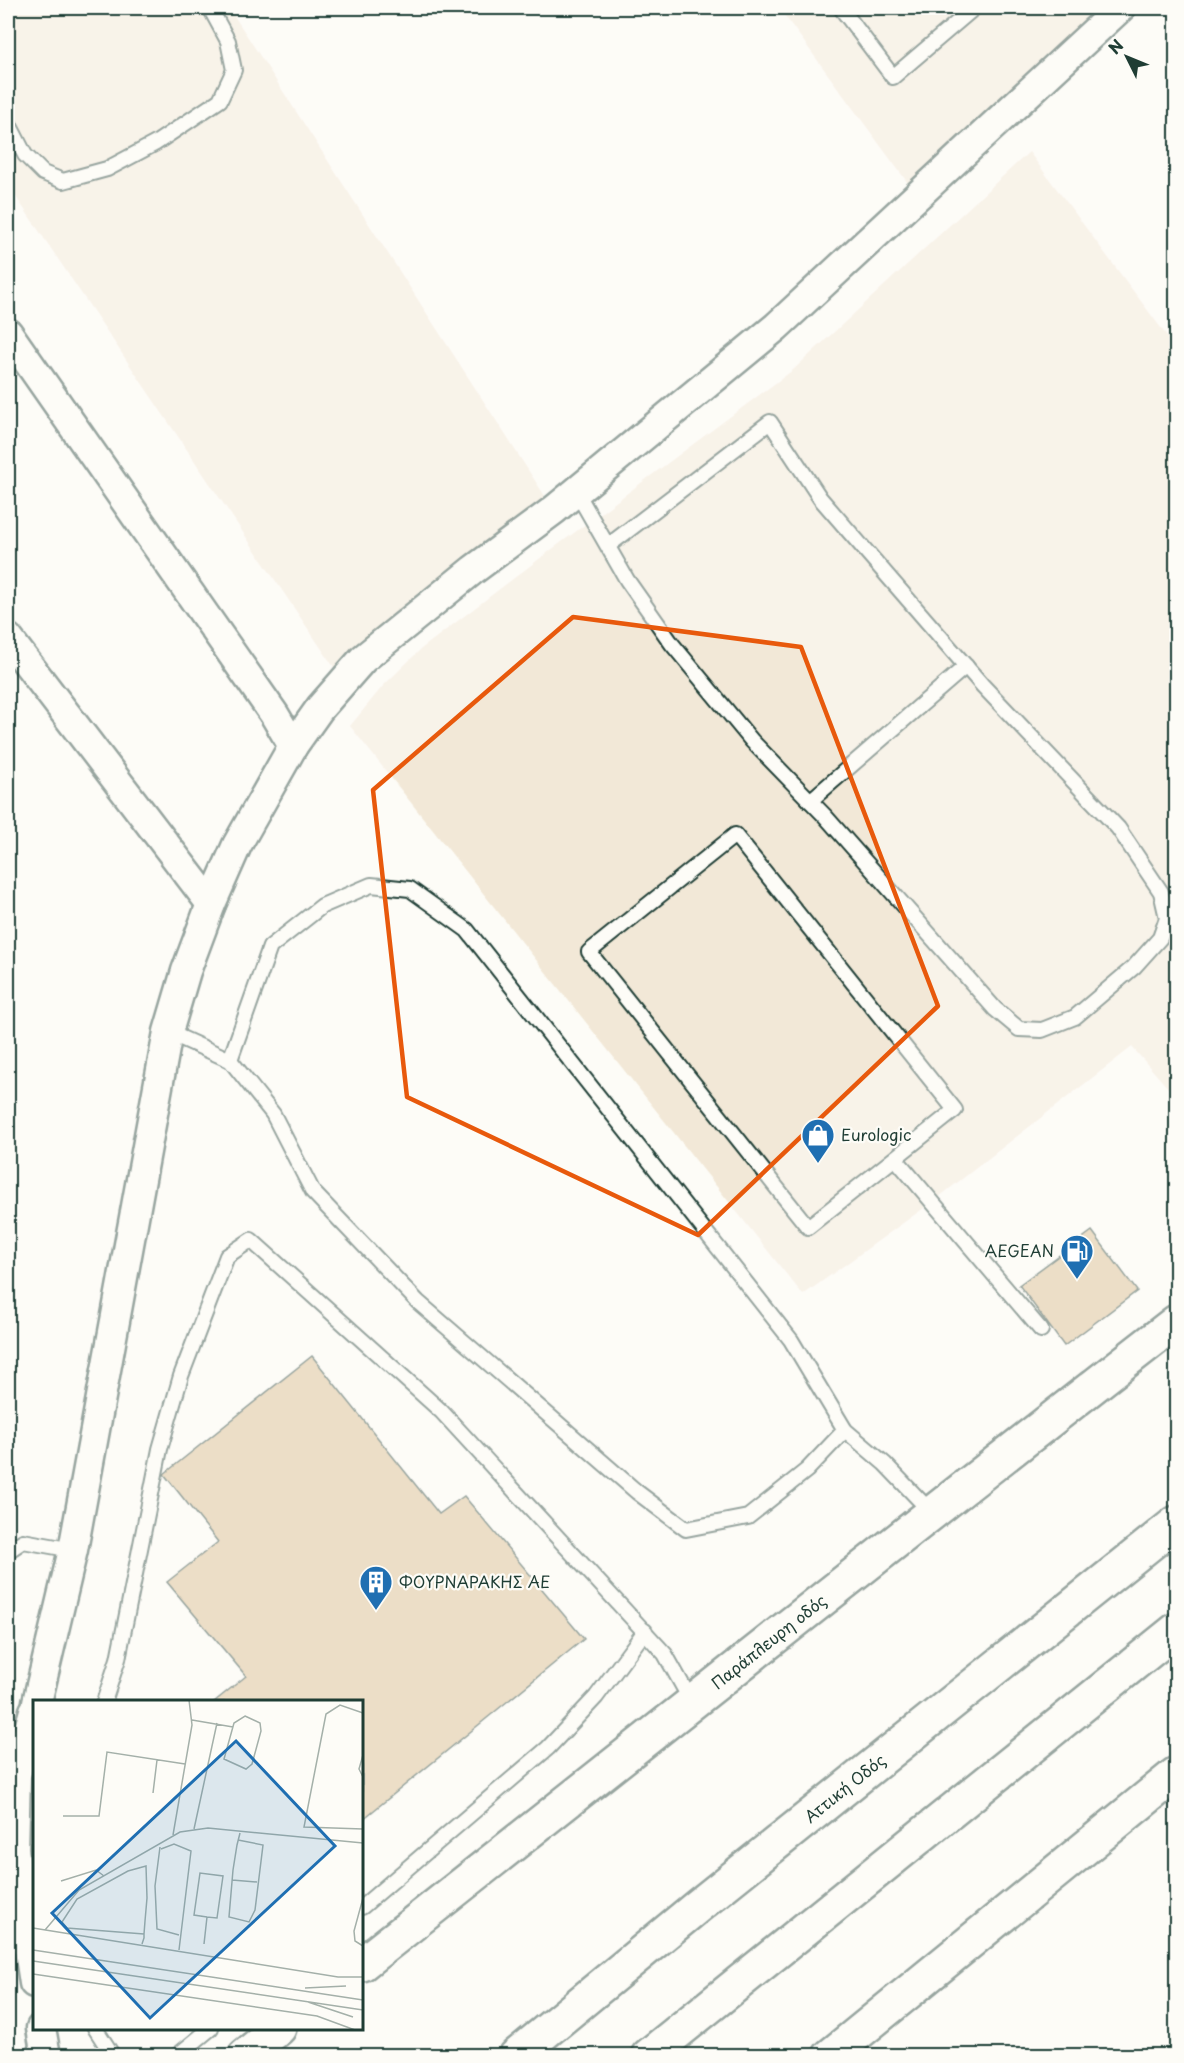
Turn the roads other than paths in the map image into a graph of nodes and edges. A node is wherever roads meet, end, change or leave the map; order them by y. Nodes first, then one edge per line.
1 (210, 8) edge
2 (841, 8) edge
3 (974, 8) edge
4 (1120, 8) edge
5 (8, 122) edge
6 (8, 333) edge
7 (576, 491) junction
8 (609, 545) junction
9 (8, 638) edge
10 (966, 666) junction
11 (293, 746) junction
12 (810, 801) junction
13 (211, 904) junction
14 (168, 1032) junction
15 (230, 1060) junction
16 (895, 1158) junction
17 (1176, 1322) edge
18 (1041, 1330) dead end
19 (845, 1430) junction
20 (932, 1512) junction
21 (1176, 1523) edge
22 (73, 1550) junction
23 (8, 1551) edge
24 (1176, 1630) edge
25 (645, 1631) junction
26 (37, 1700) edge
27 (104, 1700) edge
28 (693, 1704) junction
29 (33, 1715) edge
30 (1176, 1774) edge
31 (363, 1906) edge
32 (363, 1963) edge
33 (33, 1976) edge
34 (41, 2030) edge
35 (96, 2030) edge
36 (208, 2030) edge
37 (276, 2030) edge
38 (46, 2055) edge
39 (113, 2055) edge
40 (177, 2055) edge
41 (245, 2055) edge
42 (516, 2055) edge
43 (648, 2055) edge
44 (830, 2055) edge

1 - 5 lane
2 - 3 lane
4 - 7 street
6 - 11 street
7 - 8 lane
7 - 11 street
8 - 10 lane
8 - 12 lane
9 - 13 street
10 - 12 lane
10 - 12 lane
11 - 13 street
13 - 14 street
14 - 15 lane
14 - 22 street
15 - 19 lane
15 - 19 lane
16 - 16 lane
16 - 18 lane
17 - 20 main road, Παράπλευρη οδός
19 - 20 lane
20 - 28 main road, Παράπλευρη οδός
21 - 42 main road, Αττική Οδός
22 - 23 lane
22 - 26 street
24 - 43 main road
25 - 27 lane
25 - 28 lane
25 - 31 lane
28 - 32 main road, Παράπλευρη οδός
29 - 33 street
30 - 44 main road
34 - 38 street
35 - 39 lane
36 - 40 lane
37 - 41 main road

